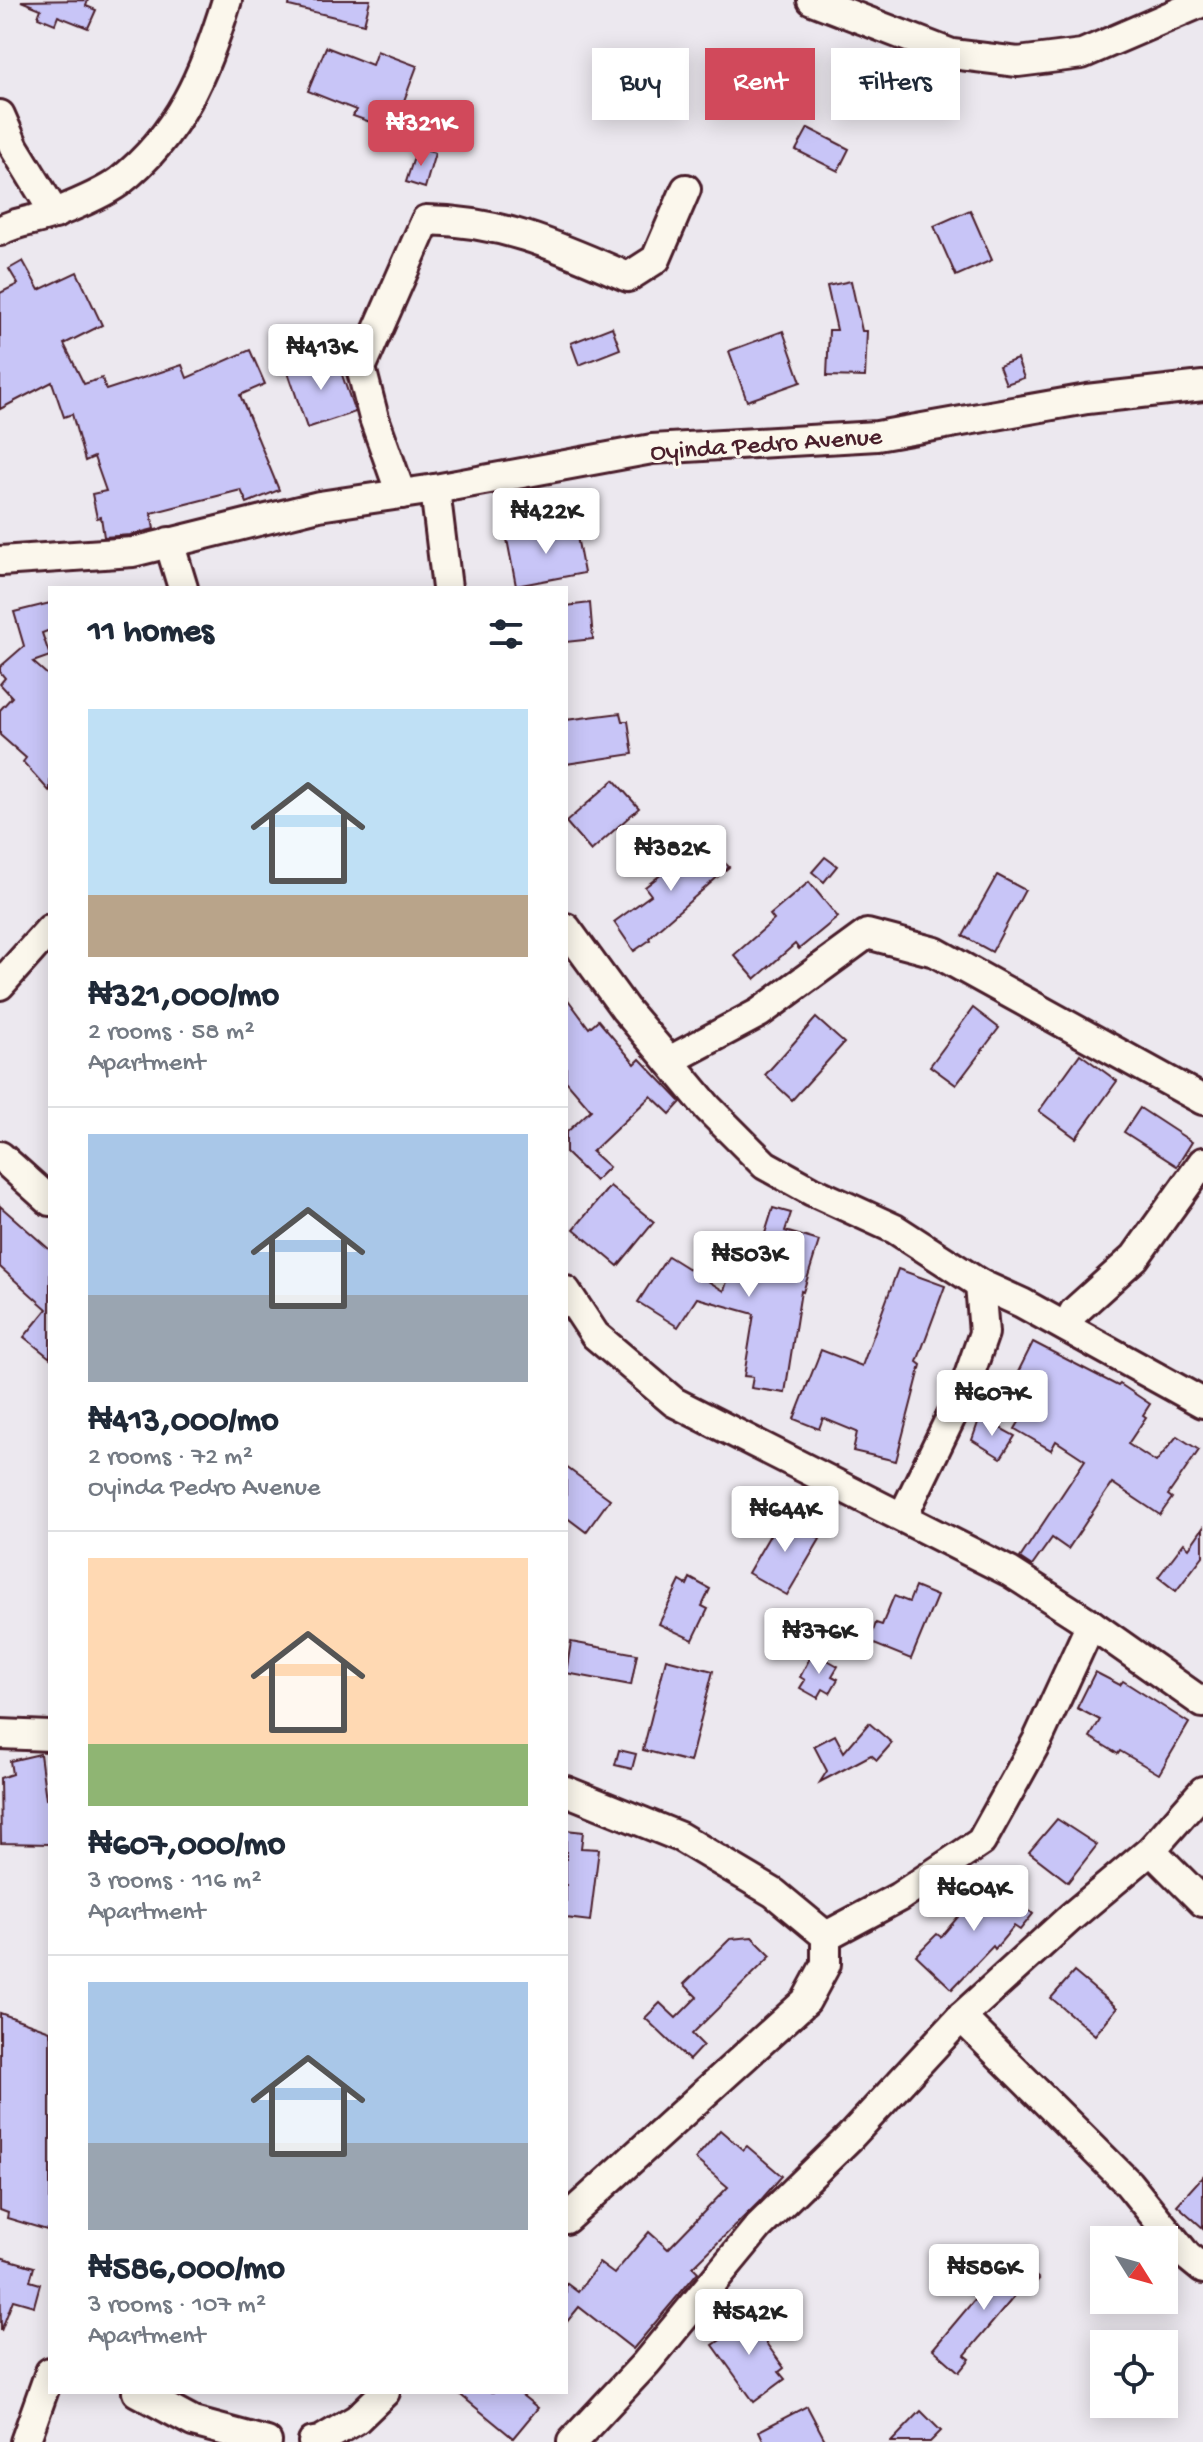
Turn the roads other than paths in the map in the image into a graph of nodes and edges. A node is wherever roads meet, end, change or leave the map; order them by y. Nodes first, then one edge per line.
1 (227, 0) edge
2 (818, 1) edge
3 (1203, 2) edge
4 (0, 115) edge
5 (686, 189) dead end
6 (55, 214) junction
7 (0, 231) edge
8 (1203, 386) edge
9 (435, 489) junction
10 (401, 494) junction
11 (169, 542) junction
12 (0, 561) edge
13 (182, 586) edge
14 (447, 586) edge
15 (48, 931) edge
16 (568, 931) edge
17 (0, 985) edge
18 (669, 1061) junction
19 (1203, 1100) edge
20 (0, 1156) edge
21 (1203, 1162) edge
22 (48, 1199) edge
23 (980, 1284) junction
24 (568, 1294) edge
25 (1022, 1303) junction
26 (1066, 1327) junction
27 (984, 1333) junction
28 (1203, 1403) edge
29 (903, 1516) junction
30 (1091, 1624) junction
31 (1203, 1703) edge
32 (0, 1734) edge
33 (48, 1736) edge
34 (1203, 1791) edge
35 (568, 1792) edge
36 (1151, 1850) junction
37 (1203, 1902) edge
38 (826, 1936) junction
39 (961, 2017) junction
40 (568, 2217) edge
41 (1203, 2269) edge
42 (48, 2378) edge
43 (141, 2394) edge
44 (383, 2394) edge
45 (25, 2442) edge
46 (267, 2442) edge
47 (313, 2442) edge
48 (572, 2442) edge

1 - 6 street
2 - 3 street
4 - 6 street
5 - 10 street
6 - 7 street
8 - 9 street, Oyinda Pedro Avenue
9 - 10 street, Oyinda Pedro Avenue
9 - 14 street
10 - 11 street, Oyinda Pedro Avenue
11 - 12 street, Oyinda Pedro Avenue
11 - 13 street
15 - 17 street
16 - 18 street
18 - 19 street
18 - 23 street
20 - 22 street
21 - 26 street
23 - 25 street
23 - 27 street
24 - 29 street
25 - 26 street
25 - 27 street
26 - 28 street
27 - 29 street
29 - 30 street
30 - 31 street
30 - 38 street
32 - 33 street
34 - 36 street
35 - 38 street
36 - 37 street
36 - 39 street
38 - 40 street
39 - 41 street
39 - 48 street
42 - 45 street
43 - 46 street
44 - 47 street

